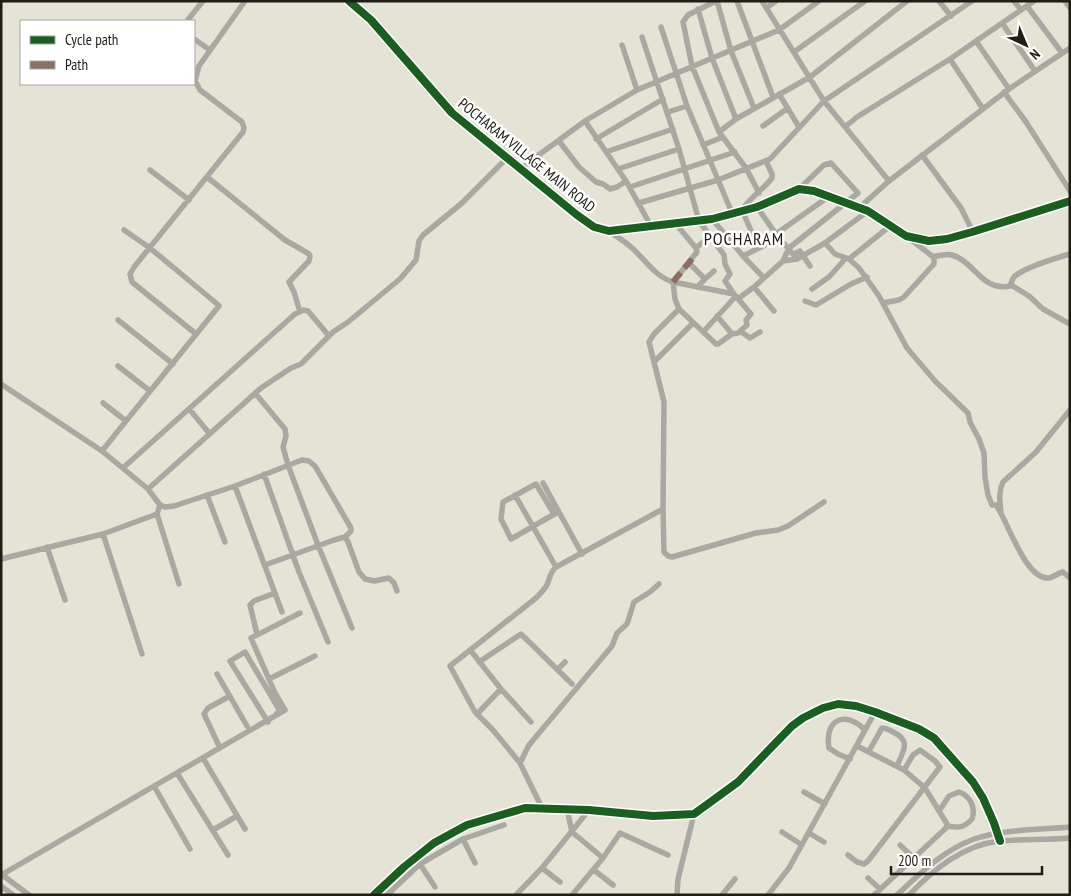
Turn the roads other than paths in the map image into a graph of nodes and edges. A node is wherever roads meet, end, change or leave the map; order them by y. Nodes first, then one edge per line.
1 (203, 1) edge
2 (245, 1) edge
3 (349, 1) edge
4 (717, 1) edge
5 (738, 1) edge
6 (762, 1) edge
7 (776, 1) edge
8 (819, 1) edge
9 (865, 1) edge
10 (908, 1) edge
11 (939, 1) edge
12 (972, 1) edge
13 (1014, 1) edge
14 (1034, 1) edge
15 (1065, 1) edge
16 (1027, 6) junction
17 (766, 8) junction
18 (1070, 8) edge
19 (698, 9) junction
20 (1021, 10) junction
21 (951, 16) junction
22 (188, 20) edge
23 (1002, 23) junction
24 (661, 27) dead end
25 (779, 30) junction
26 (642, 37) dead end
27 (195, 40) edge
28 (976, 41) junction
29 (751, 42) junction
30 (622, 45) dead end
31 (1070, 48) edge
32 (210, 50) junction
33 (731, 51) junction
34 (794, 52) junction
35 (1062, 53) junction
36 (712, 58) junction
37 (950, 59) junction
38 (692, 66) junction
39 (1035, 71) junction
40 (675, 72) junction
41 (810, 77) junction
42 (657, 80) junction
43 (637, 90) junction
44 (1007, 91) junction
45 (779, 94) junction
46 (773, 97) junction
47 (663, 99) junction
48 (824, 101) junction
49 (687, 106) junction
50 (754, 108) junction
51 (788, 108) junction
52 (983, 109) junction
53 (668, 112) junction
54 (736, 119) junction
55 (585, 121) junction
56 (763, 126) dead end
57 (799, 127) junction
58 (845, 127) junction
59 (673, 129) junction
60 (721, 134) junction
61 (596, 139) junction
62 (559, 141) junction
63 (703, 145) junction
64 (679, 149) junction
65 (606, 152) junction
66 (735, 152) junction
67 (922, 156) junction
68 (507, 158) junction
69 (709, 161) junction
70 (766, 161) junction
71 (521, 168) junction
72 (746, 168) junction
73 (618, 169) junction
74 (685, 169) junction
75 (150, 170) dead end
76 (207, 177) junction
77 (718, 180) junction
78 (626, 181) junction
79 (889, 181) junction
80 (630, 187) junction
81 (690, 189) junction
82 (800, 189) junction
83 (1070, 191) edge
84 (757, 194) junction
85 (828, 197) junction
86 (189, 200) junction
87 (1070, 201) edge
88 (640, 203) junction
89 (847, 203) junction
90 (759, 206) junction
91 (859, 208) junction
92 (742, 210) junction
93 (868, 211) junction
94 (732, 213) junction
95 (712, 219) junction
96 (699, 222) junction
97 (674, 223) junction
98 (651, 226) junction
99 (890, 226) junction
100 (124, 230) dead end
101 (609, 231) junction
102 (973, 232) junction
103 (710, 236) junction
104 (778, 236) junction
105 (909, 238) junction
106 (826, 243) junction
107 (735, 246) junction
108 (758, 247) junction
109 (150, 248) junction
110 (696, 248) junction
111 (789, 248) junction
112 (1070, 254) edge
113 (724, 255) junction
114 (743, 256) junction
115 (804, 256) junction
116 (795, 257) junction
117 (934, 257) junction
118 (848, 258) junction
119 (783, 261) junction
120 (689, 263) junction
121 (810, 266) dead end
122 (714, 271) dead end
123 (867, 277) junction
124 (764, 278) junction
125 (705, 280) junction
126 (673, 282) junction
127 (1011, 286) junction
128 (697, 287) junction
129 (754, 287) junction
130 (812, 289) dead end
131 (736, 296) junction
132 (805, 301) dead end
133 (883, 302) junction
134 (679, 308) junction
135 (774, 311) dead end
136 (300, 312) junction
137 (716, 316) junction
138 (118, 320) dead end
139 (693, 323) junction
140 (1070, 324) edge
141 (740, 331) junction
142 (702, 332) junction
143 (760, 332) dead end
144 (196, 334) junction
145 (732, 334) junction
146 (329, 336) junction
147 (655, 361) junction
148 (174, 364) junction
149 (118, 366) dead end
150 (1, 384) edge
151 (150, 391) junction
152 (255, 393) junction
153 (103, 403) dead end
154 (190, 410) junction
155 (1070, 410) edge
156 (126, 421) junction
157 (209, 433) junction
158 (102, 450) junction
159 (288, 465) junction
160 (124, 468) junction
161 (264, 474) junction
162 (542, 483) dead end
163 (235, 486) junction
164 (148, 489) junction
165 (207, 495) junction
166 (515, 495) junction
167 (824, 502) dead end
168 (160, 505) junction
169 (663, 510) junction
170 (556, 513) junction
171 (1001, 513) junction
172 (157, 514) junction
173 (533, 527) junction
174 (104, 534) junction
175 (345, 538) junction
176 (225, 542) dead end
177 (318, 545) junction
178 (47, 547) junction
179 (582, 554) junction
180 (293, 555) junction
181 (1, 559) edge
182 (265, 566) junction
183 (556, 567) junction
184 (1070, 578) edge
185 (179, 584) dead end
186 (659, 584) dead end
187 (397, 591) dead end
188 (275, 593) junction
189 (65, 600) dead end
190 (282, 612) dead end
191 (300, 613) dead end
192 (352, 628) dead end
193 (257, 634) junction
194 (328, 642) dead end
195 (471, 651) junction
196 (142, 654) dead end
197 (315, 656) dead end
198 (479, 662) junction
199 (565, 662) dead end
200 (558, 670) junction
201 (217, 674) dead end
202 (269, 679) junction
203 (572, 684) dead end
204 (501, 689) junction
205 (230, 696) junction
206 (875, 712) junction
207 (477, 714) junction
208 (267, 720) junction
209 (531, 722) dead end
210 (247, 726) dead end
211 (865, 730) junction
212 (857, 746) junction
213 (220, 748) junction
214 (869, 751) junction
215 (203, 758) junction
216 (850, 759) junction
217 (520, 763) junction
218 (897, 766) junction
219 (904, 770) junction
220 (177, 773) junction
221 (154, 786) junction
222 (925, 788) junction
223 (804, 792) dead end
224 (825, 804) junction
225 (542, 808) junction
226 (568, 809) junction
227 (589, 810) junction
228 (939, 811) junction
229 (694, 814) junction
230 (237, 816) junction
231 (504, 825) dead end
232 (947, 826) junction
233 (1070, 827) edge
234 (245, 829) dead end
235 (212, 830) junction
236 (572, 832) junction
237 (782, 832) dead end
238 (808, 833) junction
239 (999, 833) junction
240 (1070, 838) edge
241 (464, 839) junction
242 (1000, 841) junction
243 (824, 842) dead end
244 (900, 844) dead end
245 (802, 845) junction
246 (190, 848) dead end
247 (848, 854) dead end
248 (668, 855) dead end
249 (228, 856) dead end
250 (603, 858) junction
251 (914, 858) junction
252 (475, 862) dead end
253 (420, 864) junction
254 (542, 868) junction
255 (594, 870) junction
256 (1, 874) edge
257 (868, 878) dead end
258 (735, 879) dead end
259 (560, 882) dead end
260 (613, 885) dead end
261 (1, 886) edge
262 (435, 887) dead end
263 (880, 889) junction
264 (13, 895) edge
265 (29, 895) edge
266 (374, 895) edge
267 (387, 895) edge
268 (516, 895) edge
269 (572, 895) edge
270 (677, 895) edge
271 (722, 895) edge
272 (768, 895) edge
273 (874, 895) edge
274 (897, 895) edge
275 (909, 895) edge

1 - 22 street
2 - 32 street
3 - 68 street, POCHARAM VILLAGE MAIN ROAD
4 - 19 street
4 - 33 street
5 - 29 street
6 - 17 street
7 - 17 street
8 - 25 street
9 - 34 street
10 - 41 street
11 - 21 street
12 - 21 street
13 - 20 street
14 - 16 street
15 - 18 street
16 - 20 street
16 - 35 street
17 - 25 street
19 - 36 street
19 - 38 street
20 - 23 street
21 - 48 street
23 - 28 street
23 - 39 street
24 - 40 street
25 - 29 street
25 - 34 street
26 - 42 street
27 - 32 street
28 - 37 street
28 - 44 street
29 - 33 street
29 - 46 street
30 - 43 street
31 - 35 street
32 - 76 street
33 - 36 street
33 - 50 street
34 - 41 street
35 - 39 street
36 - 38 street
36 - 54 street
37 - 52 street
37 - 58 street
38 - 40 street
38 - 60 street
39 - 44 street
40 - 42 street
40 - 49 street
41 - 45 street
41 - 48 street
42 - 43 street
42 - 47 street
43 - 55 street
44 - 52 street
44 - 83 street
45 - 46 street
45 - 51 street
46 - 50 street
47 - 53 street
47 - 61 street
48 - 57 street
48 - 58 street
49 - 53 street
49 - 63 street
50 - 54 street
51 - 56 street
51 - 57 street
52 - 67 street
53 - 59 street
54 - 60 street
55 - 61 street
55 - 62 street
57 - 70 street
58 - 79 street
59 - 64 street
59 - 65 street
60 - 63 street
60 - 66 street
61 - 65 street
62 - 71 street
62 - 78 street
63 - 69 street
64 - 73 street
64 - 74 street
65 - 73 street
66 - 69 street
66 - 72 street
67 - 79 street
67 - 102 street
68 - 71 street, POCHARAM VILLAGE MAIN ROAD
68 - 146 street
69 - 74 street
69 - 77 street
70 - 72 street
70 - 84 street
71 - 101 street, POCHARAM VILLAGE MAIN ROAD
72 - 77 street
72 - 84 street
73 - 78 street
74 - 80 street
74 - 81 street
75 - 86 street
76 - 86 street
76 - 136 street
77 - 81 street
77 - 94 street
78 - 80 street
79 - 91 street
80 - 88 street
81 - 88 street
81 - 96 street
82 - 85 street
82 - 89 street
82 - 90 street, POCHARAM VILLAGE MAIN ROAD
84 - 90 street
84 - 92 street
85 - 89 street
85 - 104 street
86 - 109 street
87 - 102 street
88 - 98 street
89 - 91 street
89 - 111 street
90 - 92 street, POCHARAM VILLAGE MAIN ROAD
90 - 104 street
91 - 93 street
92 - 94 street, POCHARAM VILLAGE MAIN ROAD
92 - 108 street
93 - 99 street
93 - 106 street
94 - 95 street, POCHARAM VILLAGE MAIN ROAD
95 - 96 street, POCHARAM VILLAGE MAIN ROAD
95 - 107 street
96 - 97 street, POCHARAM VILLAGE MAIN ROAD
96 - 103 street
97 - 98 street, POCHARAM VILLAGE MAIN ROAD
97 - 110 street
98 - 101 street, POCHARAM VILLAGE MAIN ROAD
99 - 105 street
99 - 118 street
100 - 109 street
101 - 126 street
102 - 105 street
103 - 110 street
103 - 113 street
104 - 108 street
104 - 111 street
105 - 117 street
106 - 115 street
106 - 118 street
107 - 113 street
107 - 114 street
108 - 114 street
109 - 144 street
109 - 144 street
110 - 120 street
111 - 116 street
111 - 119 street
112 - 127 street
113 - 131 street
114 - 124 street
115 - 116 street
115 - 121 street
116 - 119 street
117 - 127 street
117 - 133 street
118 - 123 street
118 - 130 street
119 - 124 street
120 - 125 street
120 - 126 street
122 - 125 street
123 - 132 street
123 - 133 street
124 - 129 street
125 - 128 street
126 - 128 street
126 - 134 street
127 - 140 street
128 - 131 street
129 - 131 street
129 - 135 street
131 - 137 street
131 - 141 street
133 - 171 street
134 - 139 street
134 - 147 street
136 - 146 street
136 - 154 street
137 - 142 street
137 - 145 street
138 - 148 street
139 - 142 street
139 - 147 street
141 - 143 street
141 - 145 street
142 - 145 street
144 - 148 street
146 - 152 street
147 - 169 street
148 - 151 street
149 - 151 street
150 - 158 street
151 - 156 street
152 - 157 street
152 - 159 street
153 - 156 street
154 - 157 street
154 - 160 street
155 - 171 street
156 - 158 street
157 - 164 street
158 - 160 street
159 - 161 street
159 - 175 street
159 - 177 street
160 - 164 street
161 - 163 street
161 - 180 street
162 - 170 street
163 - 165 street
163 - 182 street
164 - 168 street
165 - 168 street
165 - 176 street
166 - 170 street
166 - 173 street
166 - 173 street
167 - 169 street
168 - 172 street
169 - 179 street
170 - 173 street
170 - 179 street
171 - 184 street
172 - 174 street
172 - 185 street
173 - 183 street
174 - 178 street
174 - 196 street
175 - 177 street
175 - 187 street
177 - 180 street
177 - 192 street
178 - 181 street
178 - 189 street
179 - 183 street
180 - 182 street
180 - 194 street
182 - 188 street
183 - 195 street
186 - 217 street
188 - 190 street
188 - 193 street
191 - 193 street
193 - 202 street
195 - 198 street
195 - 207 street
197 - 202 street
198 - 200 street
198 - 204 street
199 - 200 street
200 - 203 street
201 - 205 street
202 - 208 street
204 - 207 street
204 - 209 street
205 - 210 street
205 - 213 street
206 - 211 street
206 - 229 street
206 - 239 street
207 - 217 street
208 - 208 street
208 - 213 street
211 - 212 street
211 - 216 street
212 - 214 street
212 - 216 street
213 - 215 street
214 - 218 street
214 - 218 street
215 - 220 street
215 - 230 street
216 - 224 street
217 - 225 street
218 - 219 street
219 - 222 street
219 - 222 street
220 - 221 street
220 - 235 street
221 - 246 street
221 - 256 street
222 - 228 street
222 - 247 street
223 - 224 street
224 - 238 street
225 - 226 street
225 - 266 street
226 - 227 street
226 - 236 street
227 - 229 street
227 - 236 street
228 - 232 street
228 - 232 street
229 - 270 street
230 - 234 street
230 - 235 street
231 - 241 street
232 - 251 street
233 - 239 street
235 - 249 street
236 - 250 street
236 - 254 street
237 - 245 street
238 - 243 street
238 - 245 street
239 - 242 street
239 - 274 street
240 - 242 street
241 - 252 street
241 - 253 street
242 - 275 street
244 - 251 street
245 - 272 street
248 - 250 street
250 - 255 street
251 - 263 street
253 - 262 street
253 - 267 street
254 - 259 street
254 - 268 street
255 - 260 street
255 - 269 street
256 - 265 street
257 - 263 street
258 - 271 street
261 - 264 street
263 - 273 street

